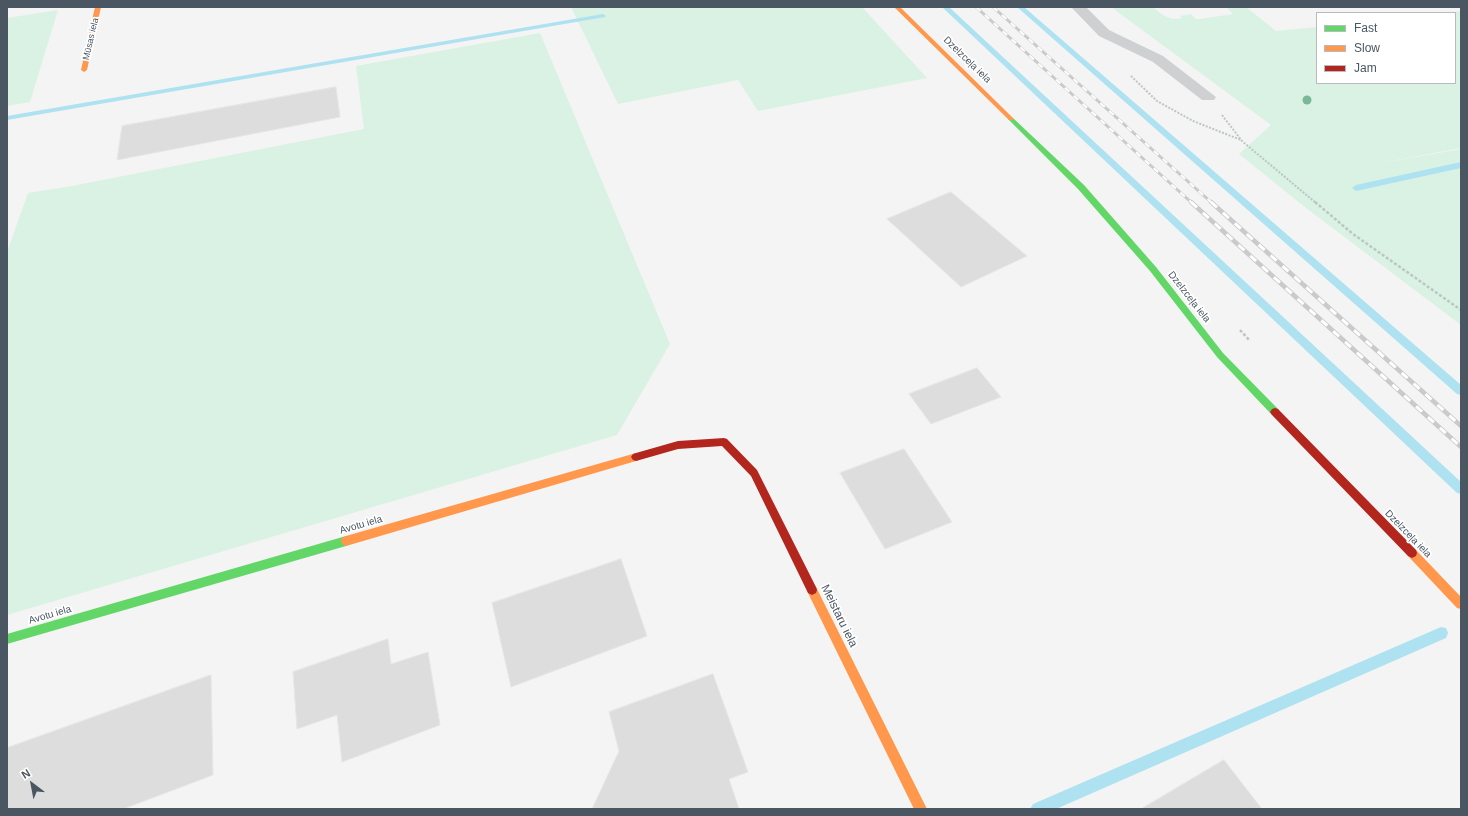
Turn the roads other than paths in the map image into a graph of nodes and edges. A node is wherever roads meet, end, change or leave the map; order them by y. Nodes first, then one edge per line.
1 (98, 7) edge
2 (897, 7) edge
3 (1078, 7) edge
4 (84, 70) dead end
5 (1208, 96) road end
6 (724, 442) joint
7 (1461, 604) edge
8 (7, 639) edge
9 (921, 809) edge

1 - 4 street, Mūsas iela
2 - 7 street, Dzelzceļa iela
3 - 5 lane
6 - 8 street, Avotu iela
6 - 9 street, Meistaru iela

